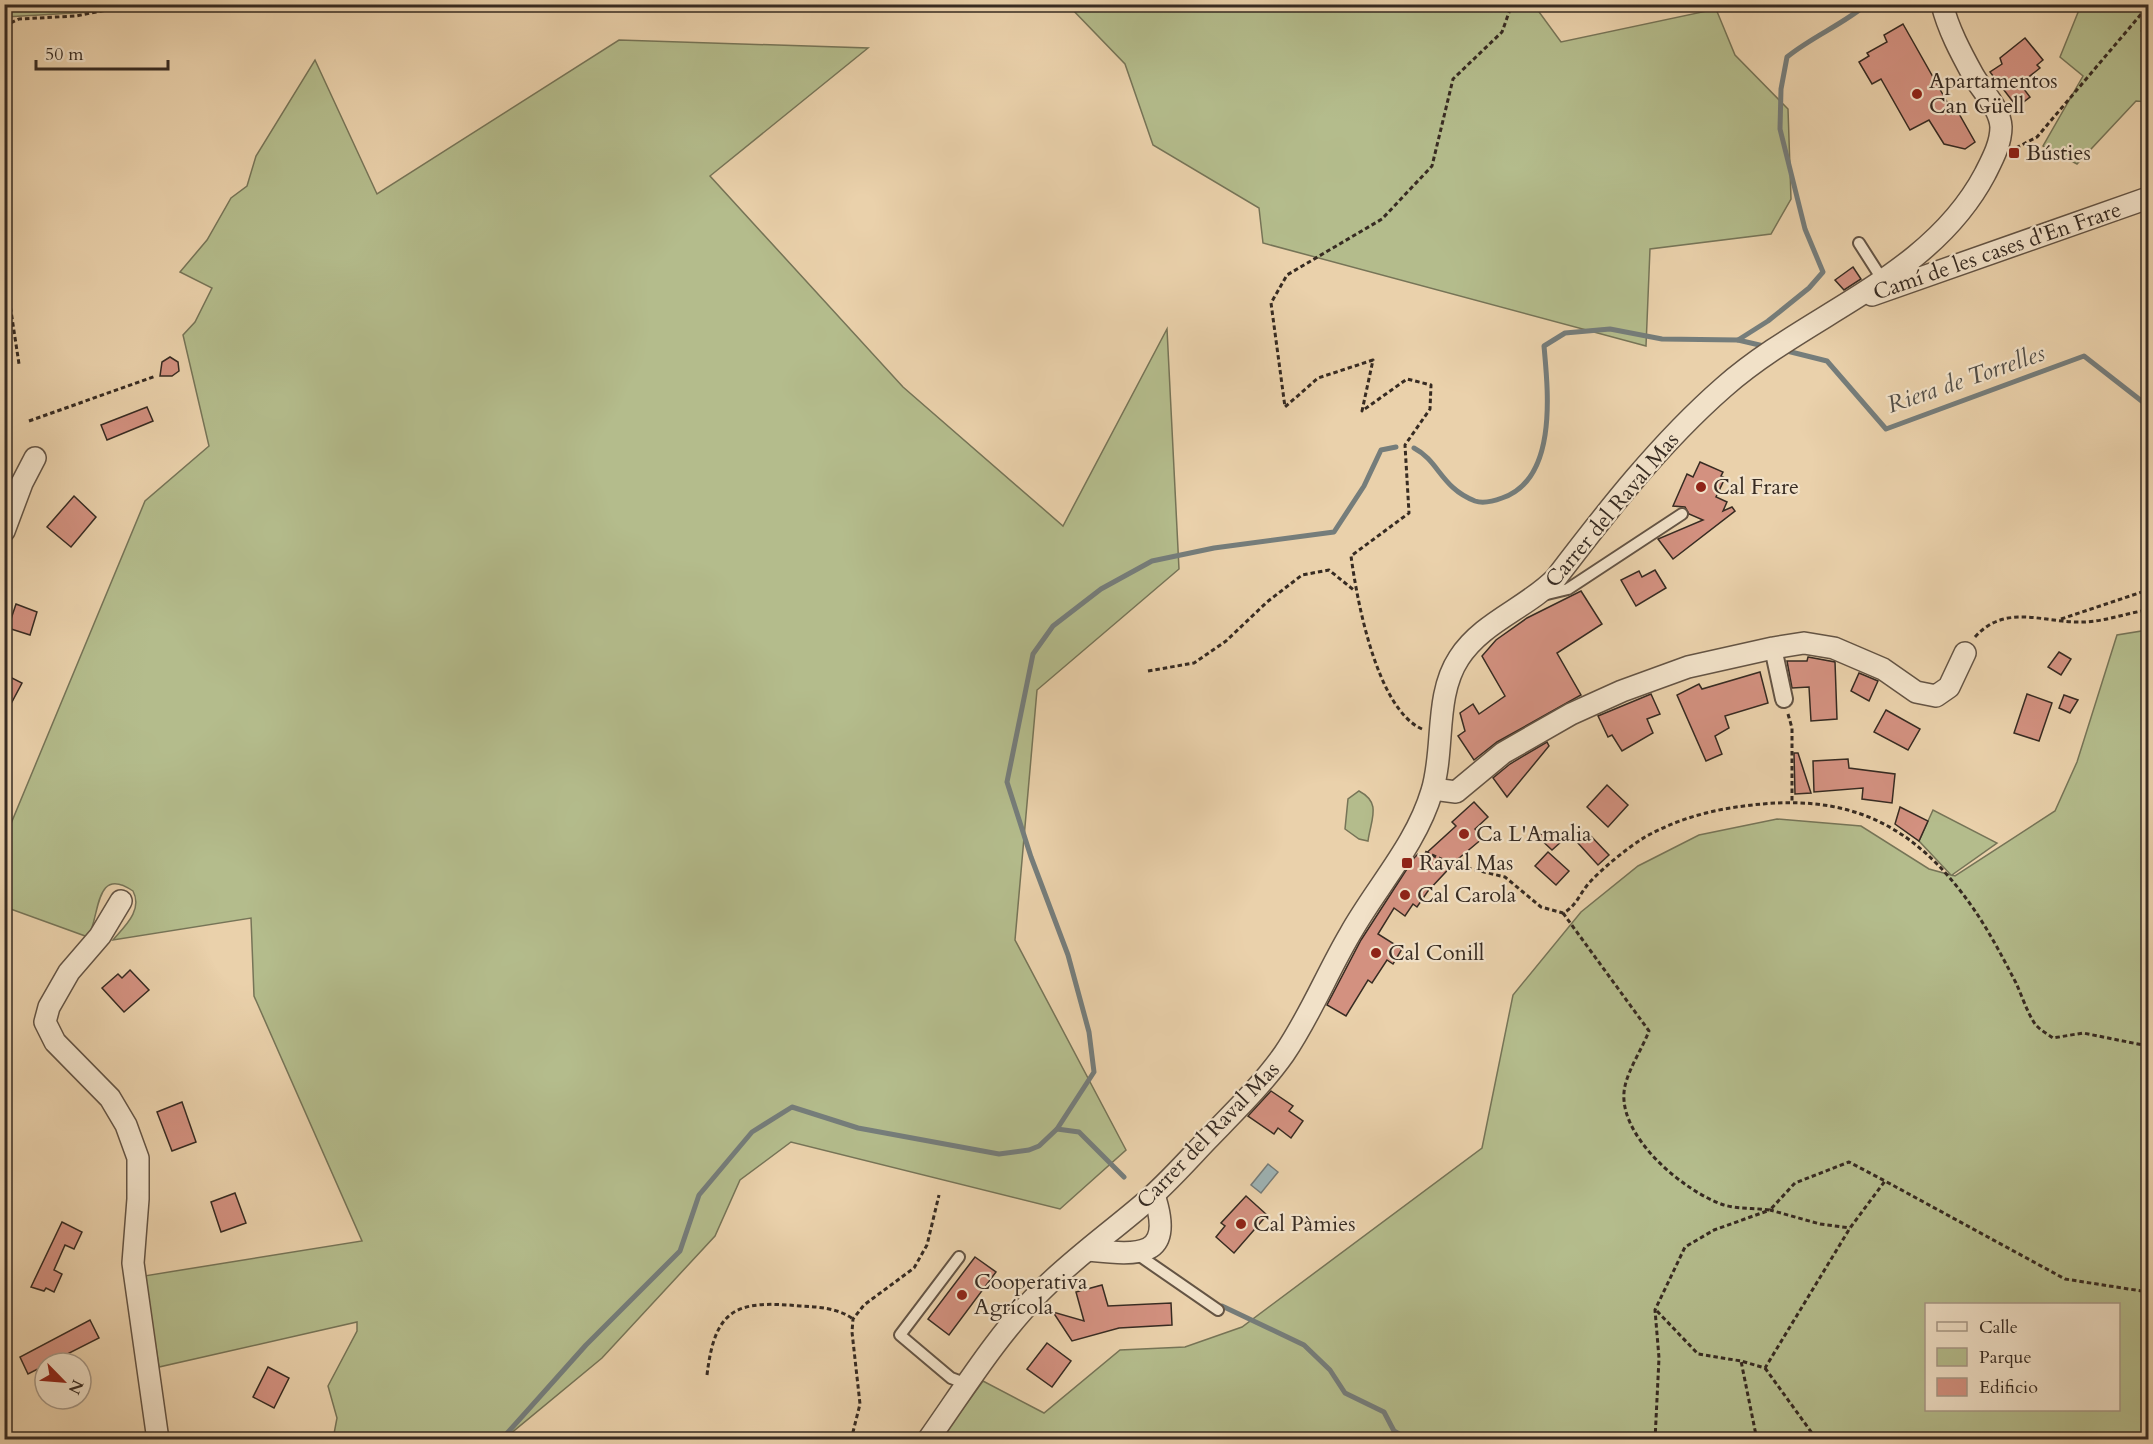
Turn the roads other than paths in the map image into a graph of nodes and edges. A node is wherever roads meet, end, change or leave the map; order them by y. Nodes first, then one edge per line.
1 (1942, 4) edge
2 (2148, 198) edge
3 (1859, 243) dead end
4 (1882, 279) junction
5 (1846, 304) junction
6 (35, 458) dead end
7 (1682, 514) dead end
8 (4, 531) edge
9 (1539, 595) junction
10 (1773, 648) junction
11 (1965, 652) road end
12 (1784, 699) road end
13 (1433, 789) junction
14 (121, 901) dead end
15 (1154, 1195) junction
16 (1089, 1250) junction
17 (1137, 1254) junction
18 (959, 1257) dead end
19 (1218, 1310) dead end
20 (967, 1384) junction
21 (158, 1440) edge
22 (928, 1440) edge

1 - 4 street
2 - 5 street, Camí de les cases d'En Frare
3 - 4 lane
4 - 5 street
5 - 9 street, Carrer del Raval Mas
6 - 8 street
7 - 9 lane
9 - 13 street, Carrer del Raval Mas
10 - 11 street
10 - 12 street
10 - 13 street
13 - 15 street, Carrer del Raval Mas
14 - 21 street
15 - 16 street, Carrer del Raval Mas
15 - 17 street
16 - 17 street
16 - 20 street, Carrer del Raval Mas
17 - 19 lane
18 - 20 lane
20 - 22 street, Carrer del Raval Mas

